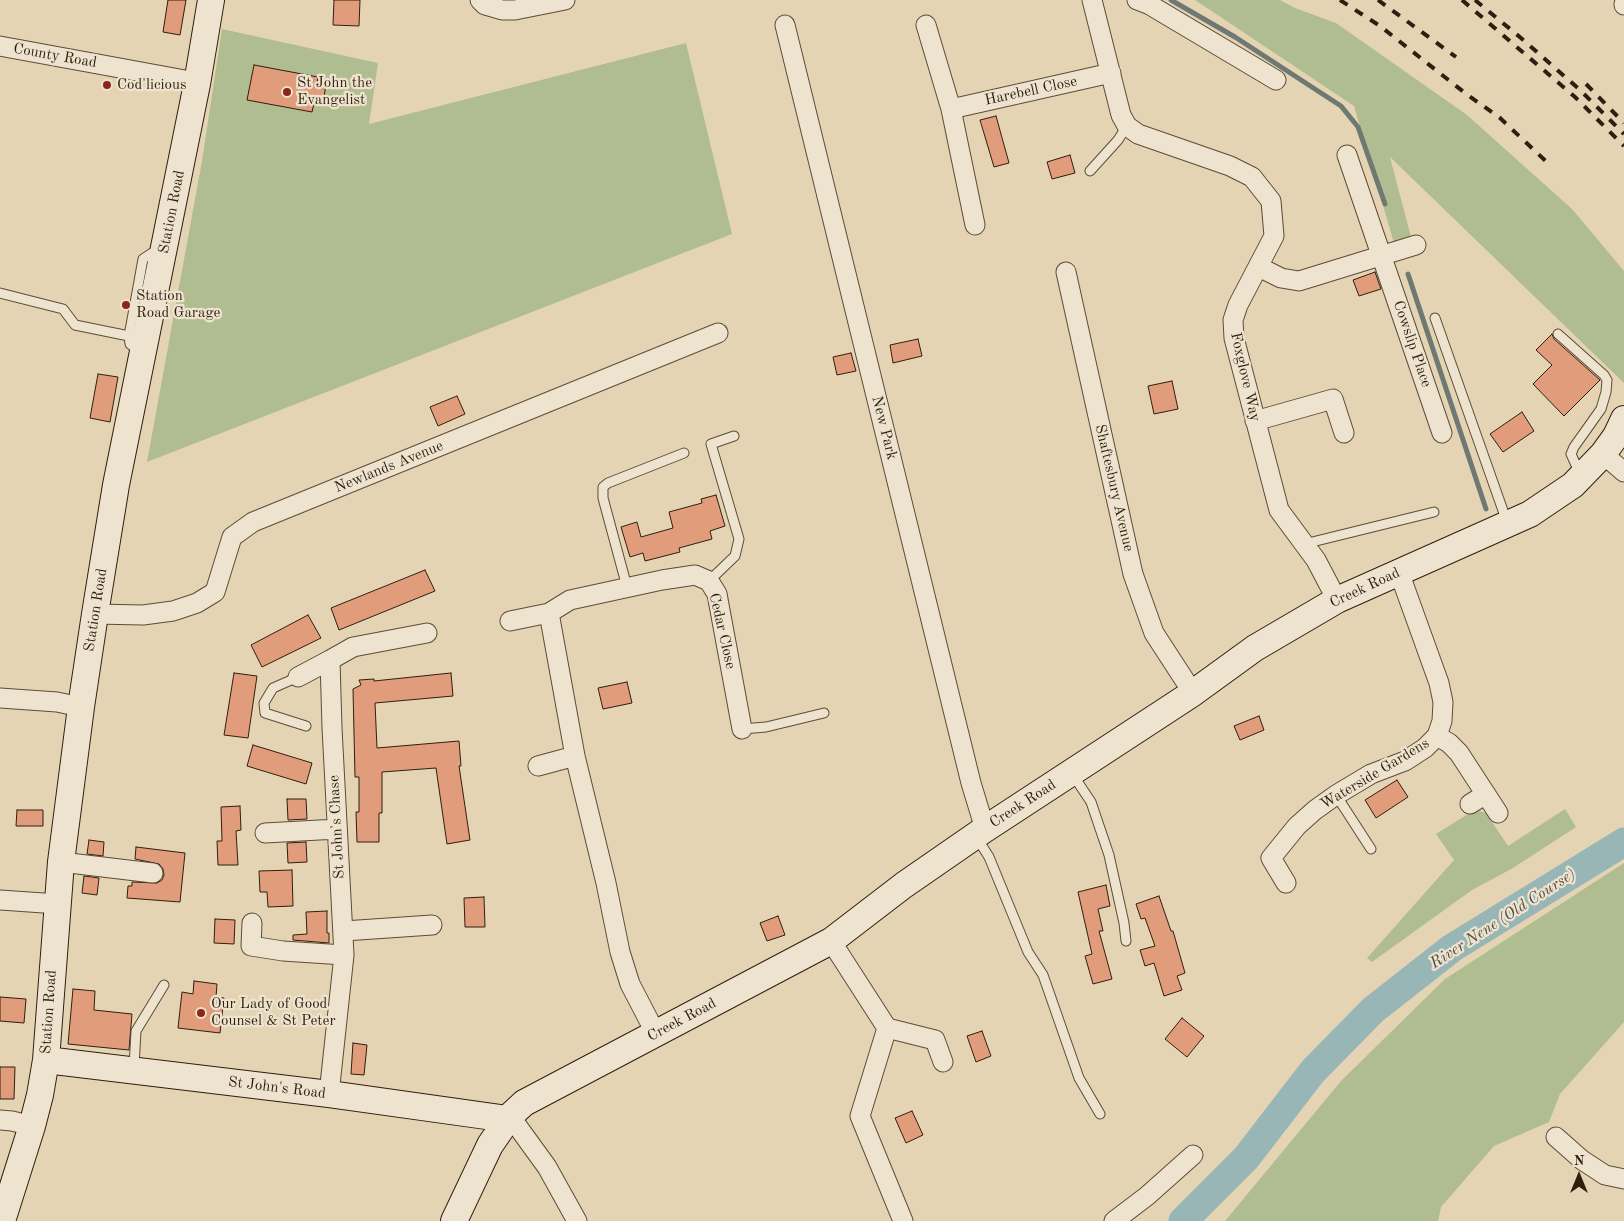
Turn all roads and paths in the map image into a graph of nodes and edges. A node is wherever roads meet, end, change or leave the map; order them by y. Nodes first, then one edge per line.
1 (210, 0) edge
2 (480, 0) edge
3 (565, 0) edge
4 (1092, 0) edge
5 (1137, 0) edge
6 (785, 25) dead end
7 (926, 25) dead end
8 (0, 46) edge
9 (1111, 74) junction
10 (1276, 80) dead end
11 (197, 84) junction
12 (951, 108) junction
13 (1127, 126) junction
14 (1347, 155) dead end
15 (1090, 171) dead end
16 (975, 225) dead end
17 (1416, 245) dead end
18 (1381, 255) junction
19 (1259, 267) junction
20 (1066, 272) dead end
21 (0, 293) edge
22 (1435, 318) dead end
23 (718, 333) dead end
24 (1558, 334) dead end
25 (136, 344) junction
26 (1624, 419) edge
27 (1255, 421) junction
28 (1344, 433) dead end
29 (1442, 434) dead end
30 (734, 436) dead end
31 (684, 453) dead end
32 (1603, 454) junction
33 (1624, 472) edge
34 (1581, 477) junction
35 (1434, 512) dead end
36 (1508, 524) junction
37 (1304, 544) junction
38 (1399, 572) junction
39 (709, 581) junction
40 (627, 588) junction
41 (1337, 600) junction
42 (548, 613) junction
43 (95, 614) junction
44 (510, 621) dead end
45 (427, 633) dead end
46 (330, 660) junction
47 (298, 677) joint
48 (1193, 693) junction
49 (0, 698) edge
50 (81, 707) junction
51 (824, 713) dead end
52 (306, 726) dead end
53 (742, 729) joint
54 (1437, 736) junction
55 (575, 756) junction
56 (538, 766) dead end
57 (1072, 773) junction
58 (1486, 794) junction
59 (1336, 795) junction
60 (1470, 804) dead end
61 (1498, 813) dead end
62 (337, 829) junction
63 (264, 833) dead end
64 (981, 833) junction
65 (1371, 849) dead end
66 (61, 862) junction
67 (153, 873) dead end
68 (1286, 883) dead end
69 (0, 900) edge
70 (58, 904) junction
71 (252, 923) dead end
72 (432, 925) dead end
73 (344, 931) junction
74 (831, 941) junction
75 (1126, 941) dead end
76 (344, 956) junction
77 (164, 985) dead end
78 (887, 1028) junction
79 (656, 1034) junction
80 (46, 1060) junction
81 (943, 1062) dead end
82 (134, 1070) junction
83 (329, 1094) junction
84 (1100, 1114) dead end
85 (509, 1117) junction
86 (0, 1120) edge
87 (32, 1126) junction
88 (1556, 1137) dead end
89 (1193, 1155) dead end
90 (1624, 1179) edge
91 (2, 1221) edge
92 (454, 1221) edge
93 (577, 1221) edge
94 (903, 1221) edge
95 (1114, 1221) edge

1 - 11 street, Station Road
2 - 3 street
4 - 9 street
5 - 10 street
6 - 64 street, New Park
7 - 12 street
8 - 11 street, County Road
9 - 12 street, Harebell Close
9 - 13 street
11 - 25 street, Station Road
12 - 16 street
13 - 15 lane
13 - 19 street, Foxglove Way
14 - 18 street, Cowslip Place
17 - 18 street
18 - 19 street
18 - 29 street, Cowslip Place
19 - 27 street, Foxglove Way
20 - 48 street, Shaftesbury Avenue
21 - 25 lane
22 - 36 lane
23 - 43 street, Newlands Avenue
24 - 34 lane
25 - 43 street, Station Road
26 - 32 street, Creek Road
27 - 28 street
27 - 37 street, Foxglove Way
30 - 39 lane
31 - 40 lane
32 - 33 street
32 - 34 street, Creek Road
34 - 36 street, Creek Road
35 - 37 lane
36 - 38 street, Creek Road
37 - 41 street, Foxglove Way
38 - 41 street, Creek Road
38 - 54 street, Waterside Gardens
39 - 40 street, Cedar Close
39 - 53 street, Cedar Close
40 - 42 street, Cedar Close
41 - 48 street, Creek Road
42 - 44 street, Cedar Close
42 - 55 street
43 - 50 street, Station Road
45 - 46 street
46 - 47 street
46 - 62 street, St John's Chase
47 - 52 lane
48 - 57 street, Creek Road
49 - 50 street
50 - 66 street, Station Road
51 - 53 lane
54 - 58 street, Waterside Gardens
54 - 59 street, Waterside Gardens
55 - 56 street
55 - 79 street
57 - 64 street, Creek Road
57 - 75 lane
58 - 60 street
58 - 61 street, Waterside Gardens
59 - 65 lane
59 - 68 street, Waterside Gardens
62 - 63 street
62 - 73 street, St John's Chase
64 - 74 street, Creek Road
64 - 84 lane
66 - 67 street
66 - 70 street, Station Road
69 - 70 street
70 - 80 street, Station Road
71 - 76 street
72 - 73 street
73 - 76 street, St John's Chase
74 - 78 street
74 - 79 street, Creek Road
76 - 83 street, St John's Chase
77 - 82 lane
78 - 81 street
78 - 94 street
79 - 85 street, Creek Road
80 - 82 street, St John's Road
80 - 87 street, Station Road
82 - 83 street, St John's Road
83 - 85 street, St John's Road
85 - 92 street, Creek Road
85 - 93 street
86 - 87 street
87 - 91 street, Station Road
88 - 90 street
89 - 95 street

